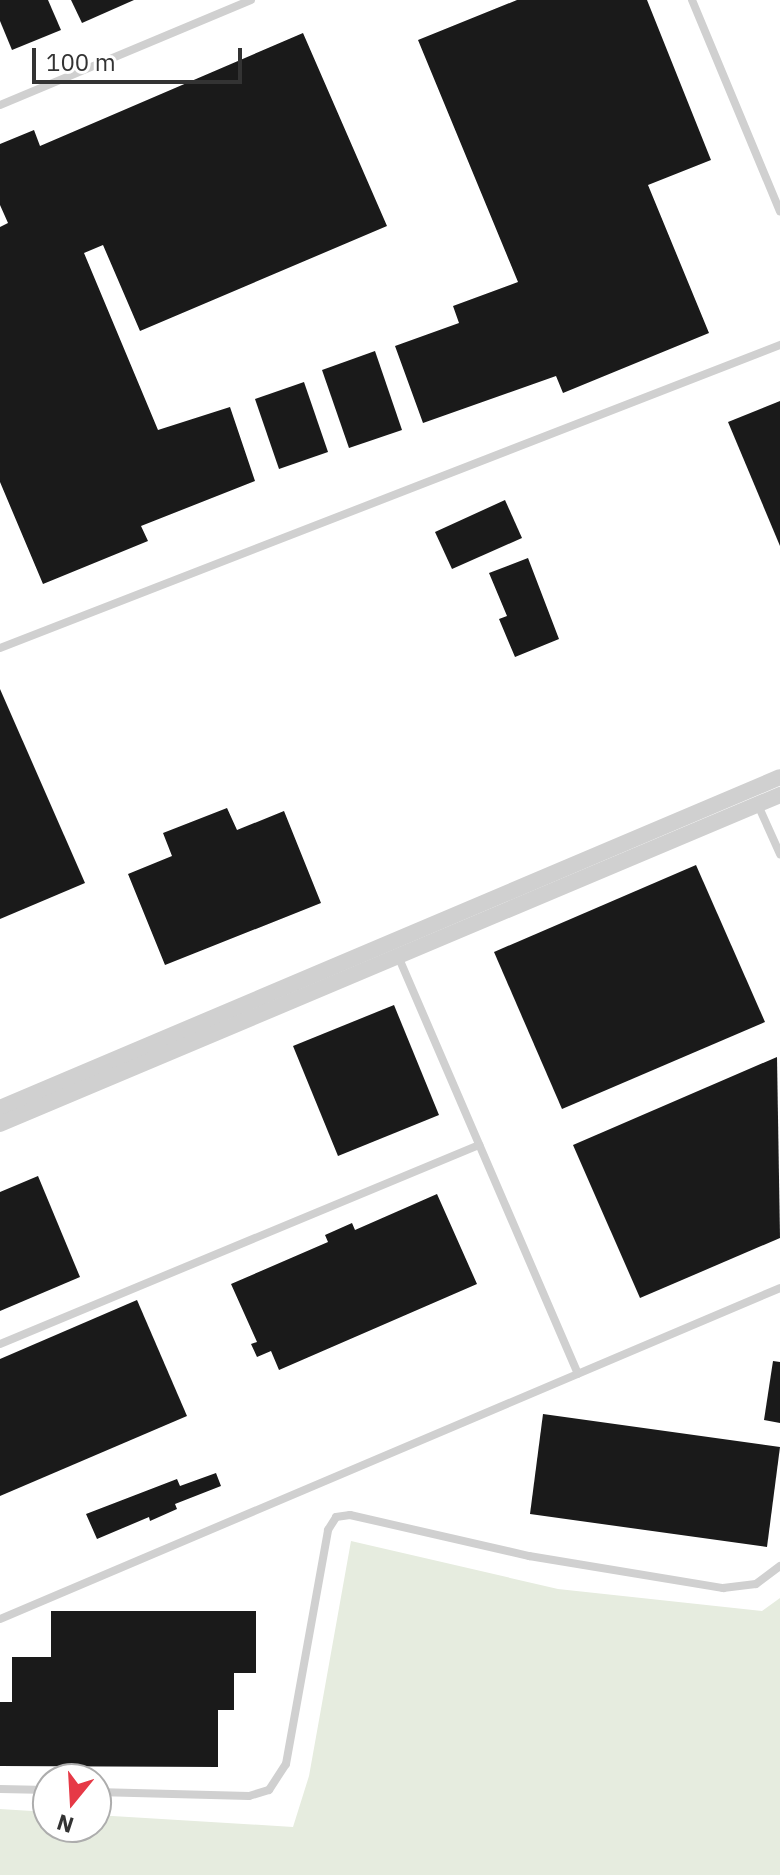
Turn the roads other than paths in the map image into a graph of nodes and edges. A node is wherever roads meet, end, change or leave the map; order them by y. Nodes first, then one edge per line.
1 (251, 0) edge
2 (692, 0) edge
3 (0, 105) edge
4 (780, 211) edge
5 (780, 345) edge
6 (0, 648) edge
7 (780, 777) edge
8 (780, 795) edge
9 (758, 804) junction
10 (780, 854) edge
11 (398, 955) junction
12 (0, 1108) edge
13 (0, 1124) edge
14 (479, 1145) junction
15 (780, 1288) edge
16 (0, 1344) edge
17 (578, 1374) junction
18 (780, 1566) edge
19 (0, 1619) edge
20 (0, 1789) edge
21 (32, 1790) edge
22 (112, 1792) edge

1 - 3 lane
2 - 4 lane
5 - 6 lane
7 - 12 street
8 - 9 street
9 - 10 lane
9 - 11 street
11 - 13 street
11 - 14 lane
14 - 16 lane
14 - 17 lane
15 - 17 lane
17 - 19 lane
18 - 22 lane
20 - 21 lane

